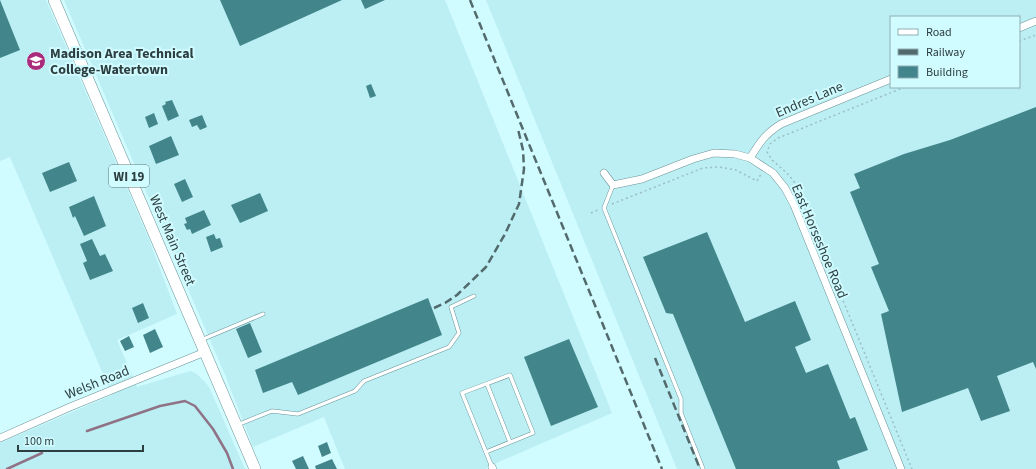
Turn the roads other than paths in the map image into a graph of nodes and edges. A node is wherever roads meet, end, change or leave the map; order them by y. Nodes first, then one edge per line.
1 (54, 0) edge
2 (1036, 21) edge
3 (1020, 28) edge
4 (890, 79) edge
5 (750, 158) junction
6 (604, 173) dead end
7 (613, 185) junction
8 (474, 296) dead end
9 (263, 314) dead end
10 (200, 340) junction
11 (205, 352) junction
12 (487, 384) junction
13 (236, 426) junction
14 (0, 438) edge
15 (510, 442) junction
16 (486, 452) junction
17 (493, 468) edge
18 (255, 469) edge
19 (703, 469) edge
20 (901, 469) edge

1 - 10 main road, West Main Street / WI 19
2 - 3 street
4 - 5 street, Endres Lane
5 - 7 street, East Horseshoe Road
5 - 20 street, East Horseshoe Road
6 - 7 street
7 - 19 lane
8 - 13 lane
9 - 10 lane
10 - 11 main road, West Main Street / WI 19
11 - 13 main road, West Main Street / WI 19
11 - 14 street, Welsh Road
12 - 15 lane
12 - 15 lane
12 - 16 lane
13 - 18 main road, West Main Street / WI 19
15 - 16 lane
16 - 17 lane

